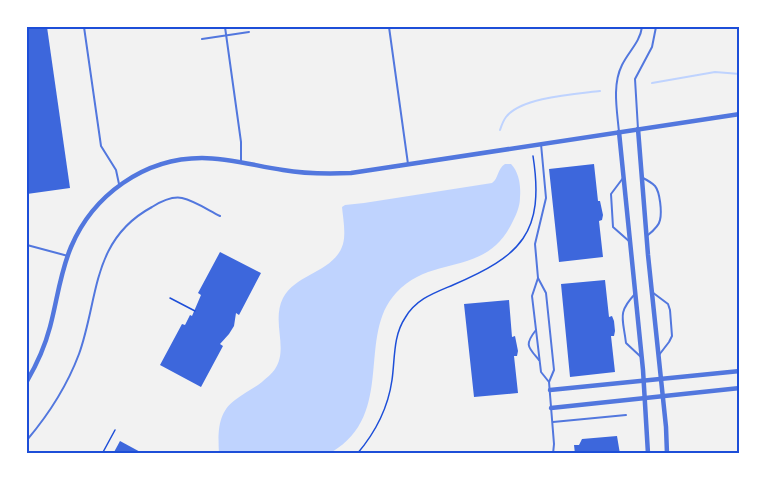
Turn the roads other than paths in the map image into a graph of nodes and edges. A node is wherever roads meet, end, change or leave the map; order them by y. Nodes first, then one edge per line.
1 (84, 27) edge
2 (225, 27) edge
3 (389, 27) edge
4 (642, 27) edge
5 (656, 27) edge
6 (249, 32) dead end
7 (226, 36) junction
8 (202, 39) dead end
9 (740, 114) edge
10 (638, 129) junction
11 (619, 132) junction
12 (541, 144) junction
13 (241, 162) junction
14 (408, 164) junction
15 (642, 177) junction
16 (623, 178) junction
17 (119, 184) junction
18 (220, 216) dead end
19 (646, 237) junction
20 (630, 242) junction
21 (27, 245) edge
22 (68, 255) junction
23 (538, 278) junction
24 (652, 291) junction
25 (635, 294) junction
26 (536, 330) junction
27 (659, 355) junction
28 (641, 357) junction
29 (539, 360) junction
30 (740, 371) edge
31 (661, 379) junction
32 (644, 380) junction
33 (27, 381) edge
34 (549, 382) junction
35 (740, 388) edge
36 (550, 390) junction
37 (663, 396) junction
38 (645, 398) junction
39 (551, 408) junction
40 (626, 415) dead end
41 (553, 422) junction
42 (27, 440) edge
43 (554, 454) edge
44 (648, 454) edge
45 (666, 454) edge

1 - 17 lane
2 - 7 lane
3 - 14 lane
4 - 11 lane
5 - 10 lane
6 - 7 lane
7 - 8 lane
7 - 13 lane
9 - 10 street
10 - 11 street
10 - 15 street
11 - 12 street
11 - 16 street
12 - 14 street
12 - 23 lane
13 - 14 street
13 - 17 street
15 - 19 street
15 - 19 lane
16 - 20 street
16 - 20 lane
17 - 22 street
18 - 42 lane
19 - 24 street
20 - 25 street
21 - 22 lane
22 - 33 street
23 - 26 lane
23 - 34 lane
24 - 27 street
24 - 27 lane
25 - 28 street
25 - 28 lane
26 - 29 lane
26 - 29 lane
27 - 31 street
28 - 32 street
29 - 34 lane
30 - 31 street
31 - 32 street
31 - 37 street
32 - 36 street
32 - 38 street
34 - 36 lane
35 - 37 street
36 - 39 lane
37 - 38 street
37 - 45 street
38 - 39 street
38 - 44 street
39 - 41 lane
40 - 41 lane
41 - 43 lane

